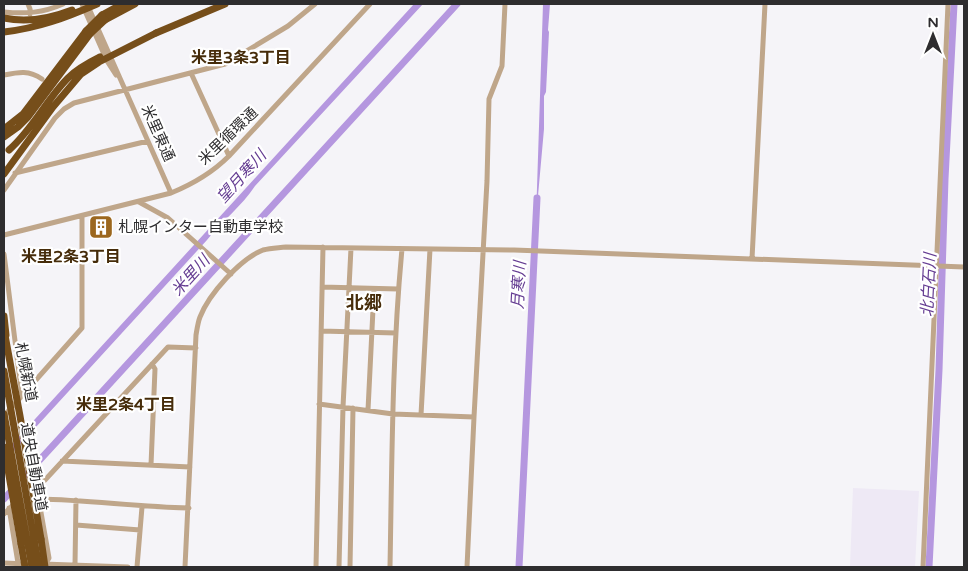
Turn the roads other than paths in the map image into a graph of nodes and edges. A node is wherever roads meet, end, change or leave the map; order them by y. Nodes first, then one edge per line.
1 (28, 4) edge
2 (63, 4) edge
3 (82, 4) edge
4 (87, 4) edge
5 (97, 4) edge
6 (122, 4) edge
7 (135, 4) edge
8 (225, 4) edge
9 (315, 4) edge
10 (370, 4) edge
11 (505, 4) edge
12 (765, 4) edge
13 (948, 4) edge
14 (4, 12) edge
15 (30, 14) junction
16 (4, 18) edge
17 (104, 18) junction
18 (4, 32) edge
19 (88, 32) junction
20 (154, 35) junction
21 (191, 73) junction
22 (4, 75) edge
23 (42, 79) dead end
24 (122, 83) junction
25 (54, 87) dead end
26 (125, 90) junction
27 (74, 103) junction
28 (4, 129) edge
29 (4, 137) edge
30 (148, 141) junction
31 (4, 153) edge
32 (229, 156) junction
33 (14, 173) junction
34 (4, 174) edge
35 (4, 190) edge
36 (171, 193) junction
37 (138, 202) junction
38 (82, 217) junction
39 (4, 235) edge
40 (323, 247) junction
41 (351, 248) junction
42 (402, 249) junction
43 (430, 249) junction
44 (484, 250) junction
45 (4, 254) edge
46 (752, 259) junction
47 (938, 266) junction
48 (964, 268) edge
49 (231, 274) junction
50 (322, 288) junction
51 (349, 288) junction
52 (374, 289) junction
53 (398, 289) junction
54 (4, 316) edge
55 (4, 330) edge
56 (321, 332) junction
57 (346, 332) junction
58 (372, 333) junction
59 (396, 334) junction
60 (7, 348) junction
61 (196, 348) junction
62 (152, 364) junction
63 (4, 371) edge
64 (22, 396) junction
65 (319, 404) junction
66 (343, 407) junction
67 (353, 408) junction
68 (368, 410) junction
69 (393, 414) junction
70 (4, 415) edge
71 (421, 415) junction
72 (474, 417) junction
73 (4, 447) edge
74 (62, 461) junction
75 (151, 465) junction
76 (190, 466) junction
77 (36, 484) junction
78 (39, 499) junction
79 (76, 500) junction
80 (142, 507) junction
81 (8, 508) junction
82 (189, 508) junction
83 (4, 514) edge
84 (76, 525) junction
85 (140, 530) junction
86 (4, 563) edge
87 (25, 565) edge
88 (75, 565) junction
89 (43, 566) edge
90 (85, 566) edge
91 (107, 567) edge
92 (128, 567) edge
93 (137, 567) edge
94 (185, 567) edge
95 (316, 567) edge
96 (339, 567) edge
97 (350, 567) edge
98 (390, 567) edge
99 (467, 567) edge
100 (923, 567) edge

1 - 15 street
2 - 15 street
3 - 24 street, 米里東通
4 - 16 highway, bridge
4 - 24 street, 米里東通
5 - 18 highway, bridge
6 - 17 highway
7 - 17 highway
8 - 20 highway
9 - 21 street
10 - 32 street, 米里循環通
11 - 44 street
12 - 46 street
13 - 47 street
14 - 15 street
17 - 19 highway, bridge
19 - 28 highway
19 - 29 highway
20 - 31 highway, bridge
20 - 34 highway, bridge
21 - 26 street
21 - 32 street
22 - 23 street
24 - 26 street, 米里東通
25 - 27 street
26 - 27 street
26 - 30 street, 米里東通
27 - 33 street
30 - 33 street
30 - 36 street, 米里東通
32 - 36 street, 米里循環通
33 - 35 street
36 - 37 street, 米里循環通
37 - 38 street, 米里循環通
37 - 49 street
38 - 39 street, 米里循環通
38 - 64 street
40 - 41 street
40 - 49 street
40 - 50 street
41 - 42 street
41 - 51 street
42 - 43 street
42 - 53 street
43 - 44 street
43 - 71 street
44 - 46 street
44 - 72 street
45 - 64 street
46 - 47 street
47 - 48 street
47 - 100 street
49 - 61 street
50 - 51 street
50 - 56 street
51 - 52 street
51 - 57 street
52 - 53 street
52 - 58 street
53 - 59 street
54 - 60 highway, bridge
55 - 60 highway, 札幌新道, bridge
56 - 57 street
56 - 65 street
57 - 58 street
57 - 66 street
58 - 59 street
58 - 68 street
59 - 69 street
60 - 89 highway, 札幌新道, bridge
61 - 62 street
61 - 76 street
62 - 74 street
62 - 75 street
63 - 89 highway, 道央自動車道, bridge
64 - 70 street
65 - 66 street
65 - 95 street
66 - 67 street
66 - 96 street
67 - 68 street
67 - 97 street
68 - 69 street
69 - 71 street
69 - 98 street
70 - 87 highway, 道央自動車道, bridge
71 - 72 street
72 - 99 street
73 - 87 highway, bridge
74 - 75 street
74 - 77 street
75 - 76 street
76 - 82 street
77 - 78 street
77 - 81 street
78 - 79 street
78 - 89 street
79 - 80 street
79 - 84 street
80 - 82 street
80 - 85 street
81 - 83 street
81 - 87 street
82 - 94 street
84 - 85 street
84 - 88 street
85 - 93 street
86 - 87 street
87 - 89 street
88 - 89 street
88 - 90 street
90 - 91 street
91 - 92 street

